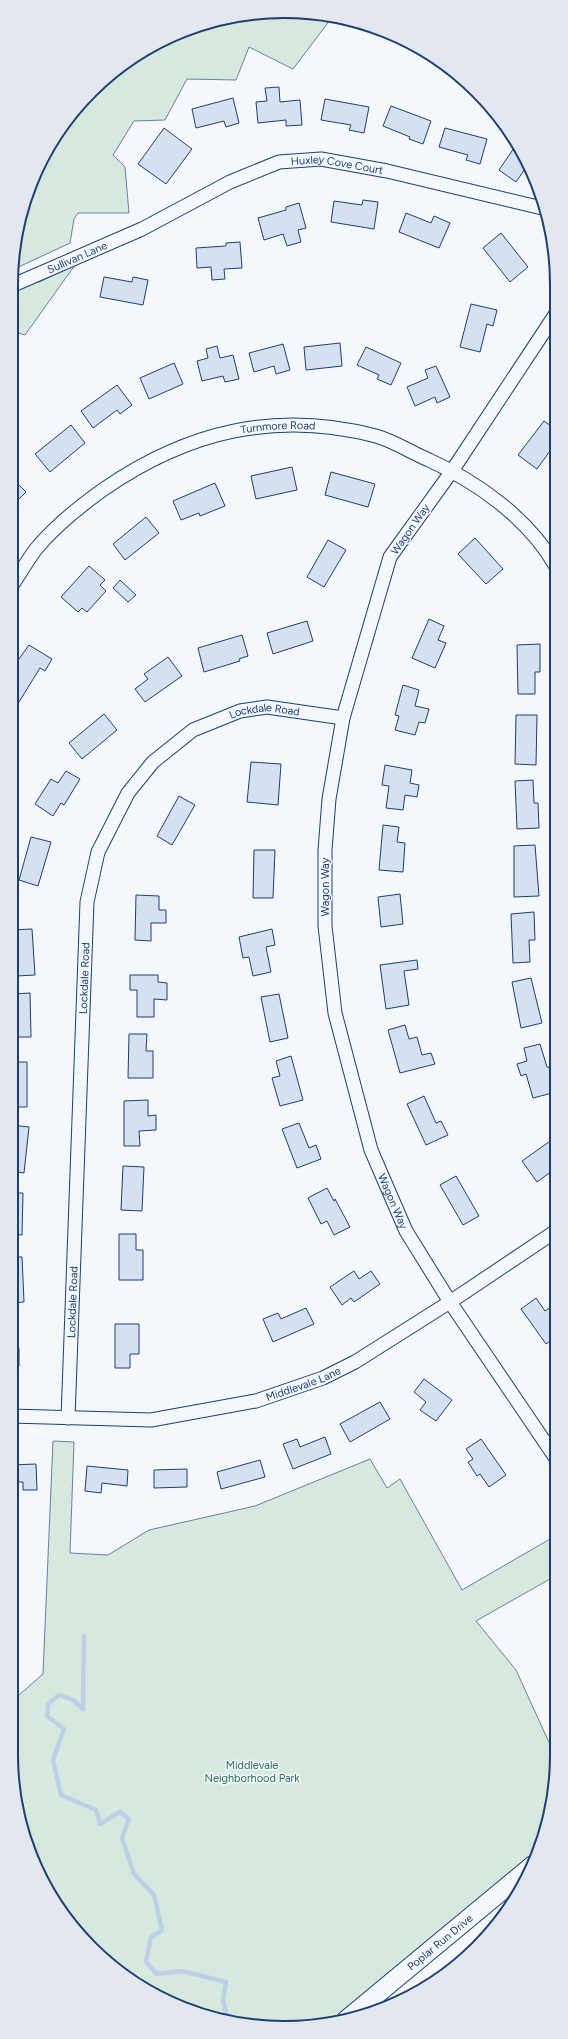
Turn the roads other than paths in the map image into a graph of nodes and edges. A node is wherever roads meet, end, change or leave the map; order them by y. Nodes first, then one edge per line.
1 (539, 207) edge
2 (142, 229) joint
3 (18, 283) edge
4 (550, 324) edge
5 (452, 471) junction
6 (550, 556) edge
7 (18, 577) edge
8 (343, 718) junction
9 (550, 1235) edge
10 (450, 1302) junction
11 (18, 1416) edge
12 (68, 1418) junction
13 (550, 1451) edge
14 (523, 1874) edge
15 (357, 2011) edge

1 - 2 street, Huxley Cove Court
2 - 3 street, Sullivan Lane
4 - 5 street, Wagon Way
5 - 6 street, Turnmore Road
5 - 7 street, Turnmore Road
5 - 8 street, Wagon Way
8 - 10 street, Wagon Way
8 - 12 street, Lockdale Road
9 - 10 street, Middlevale Lane
10 - 12 street, Middlevale Lane
10 - 13 street, Wagon Way
11 - 12 street, Middlevale Lane
14 - 15 street, Poplar Run Drive

